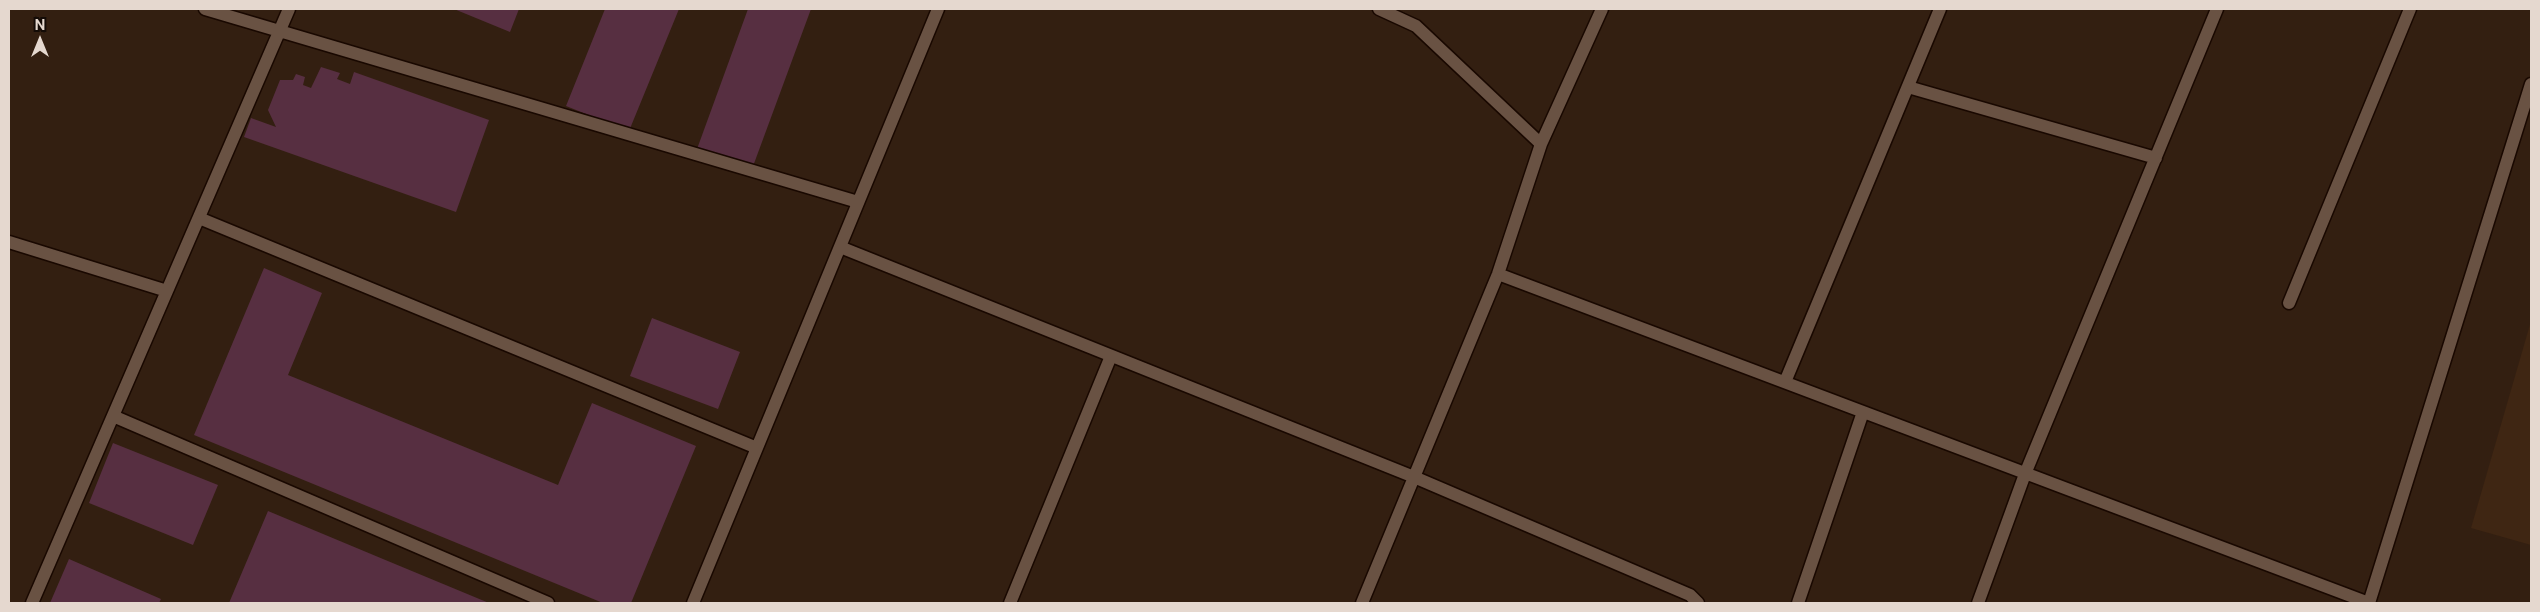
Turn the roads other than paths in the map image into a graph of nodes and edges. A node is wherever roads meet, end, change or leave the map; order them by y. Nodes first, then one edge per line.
1 (205, 9) edge
2 (289, 9) edge
3 (938, 9) edge
4 (1379, 9) edge
5 (1602, 9) edge
6 (1940, 9) edge
7 (2217, 9) edge
8 (2410, 9) edge
9 (280, 31) junction
10 (2531, 84) edge
11 (1908, 87) junction
12 (1541, 144) junction
13 (2156, 158) junction
14 (858, 202) junction
15 (199, 218) junction
16 (9, 242) edge
17 (840, 247) junction
18 (1498, 274) junction
19 (167, 291) junction
20 (2289, 302) dead end
21 (1111, 356) junction
22 (1785, 382) junction
23 (1863, 412) junction
24 (113, 416) junction
25 (757, 448) junction
26 (2025, 474) junction
27 (1414, 477) junction
28 (32, 603) edge
29 (548, 603) edge
30 (693, 603) edge
31 (1010, 603) edge
32 (1362, 603) edge
33 (1698, 603) edge
34 (1798, 603) edge
35 (1978, 603) edge
36 (2369, 603) edge

1 - 9 street
2 - 9 street
3 - 14 street
4 - 12 street
5 - 12 street
6 - 11 street
7 - 13 street
8 - 20 street
9 - 14 street
9 - 15 street
10 - 36 street
11 - 13 street
11 - 22 street
12 - 18 street
13 - 26 street
14 - 17 street
15 - 19 street
15 - 25 street
16 - 19 street
17 - 21 street
17 - 25 street
18 - 22 street
18 - 27 street
19 - 24 street
21 - 27 street
21 - 31 street
22 - 23 street
23 - 26 street
23 - 34 street
24 - 28 street
24 - 29 street
25 - 30 street
26 - 35 street
26 - 36 street
27 - 32 street
27 - 33 street

